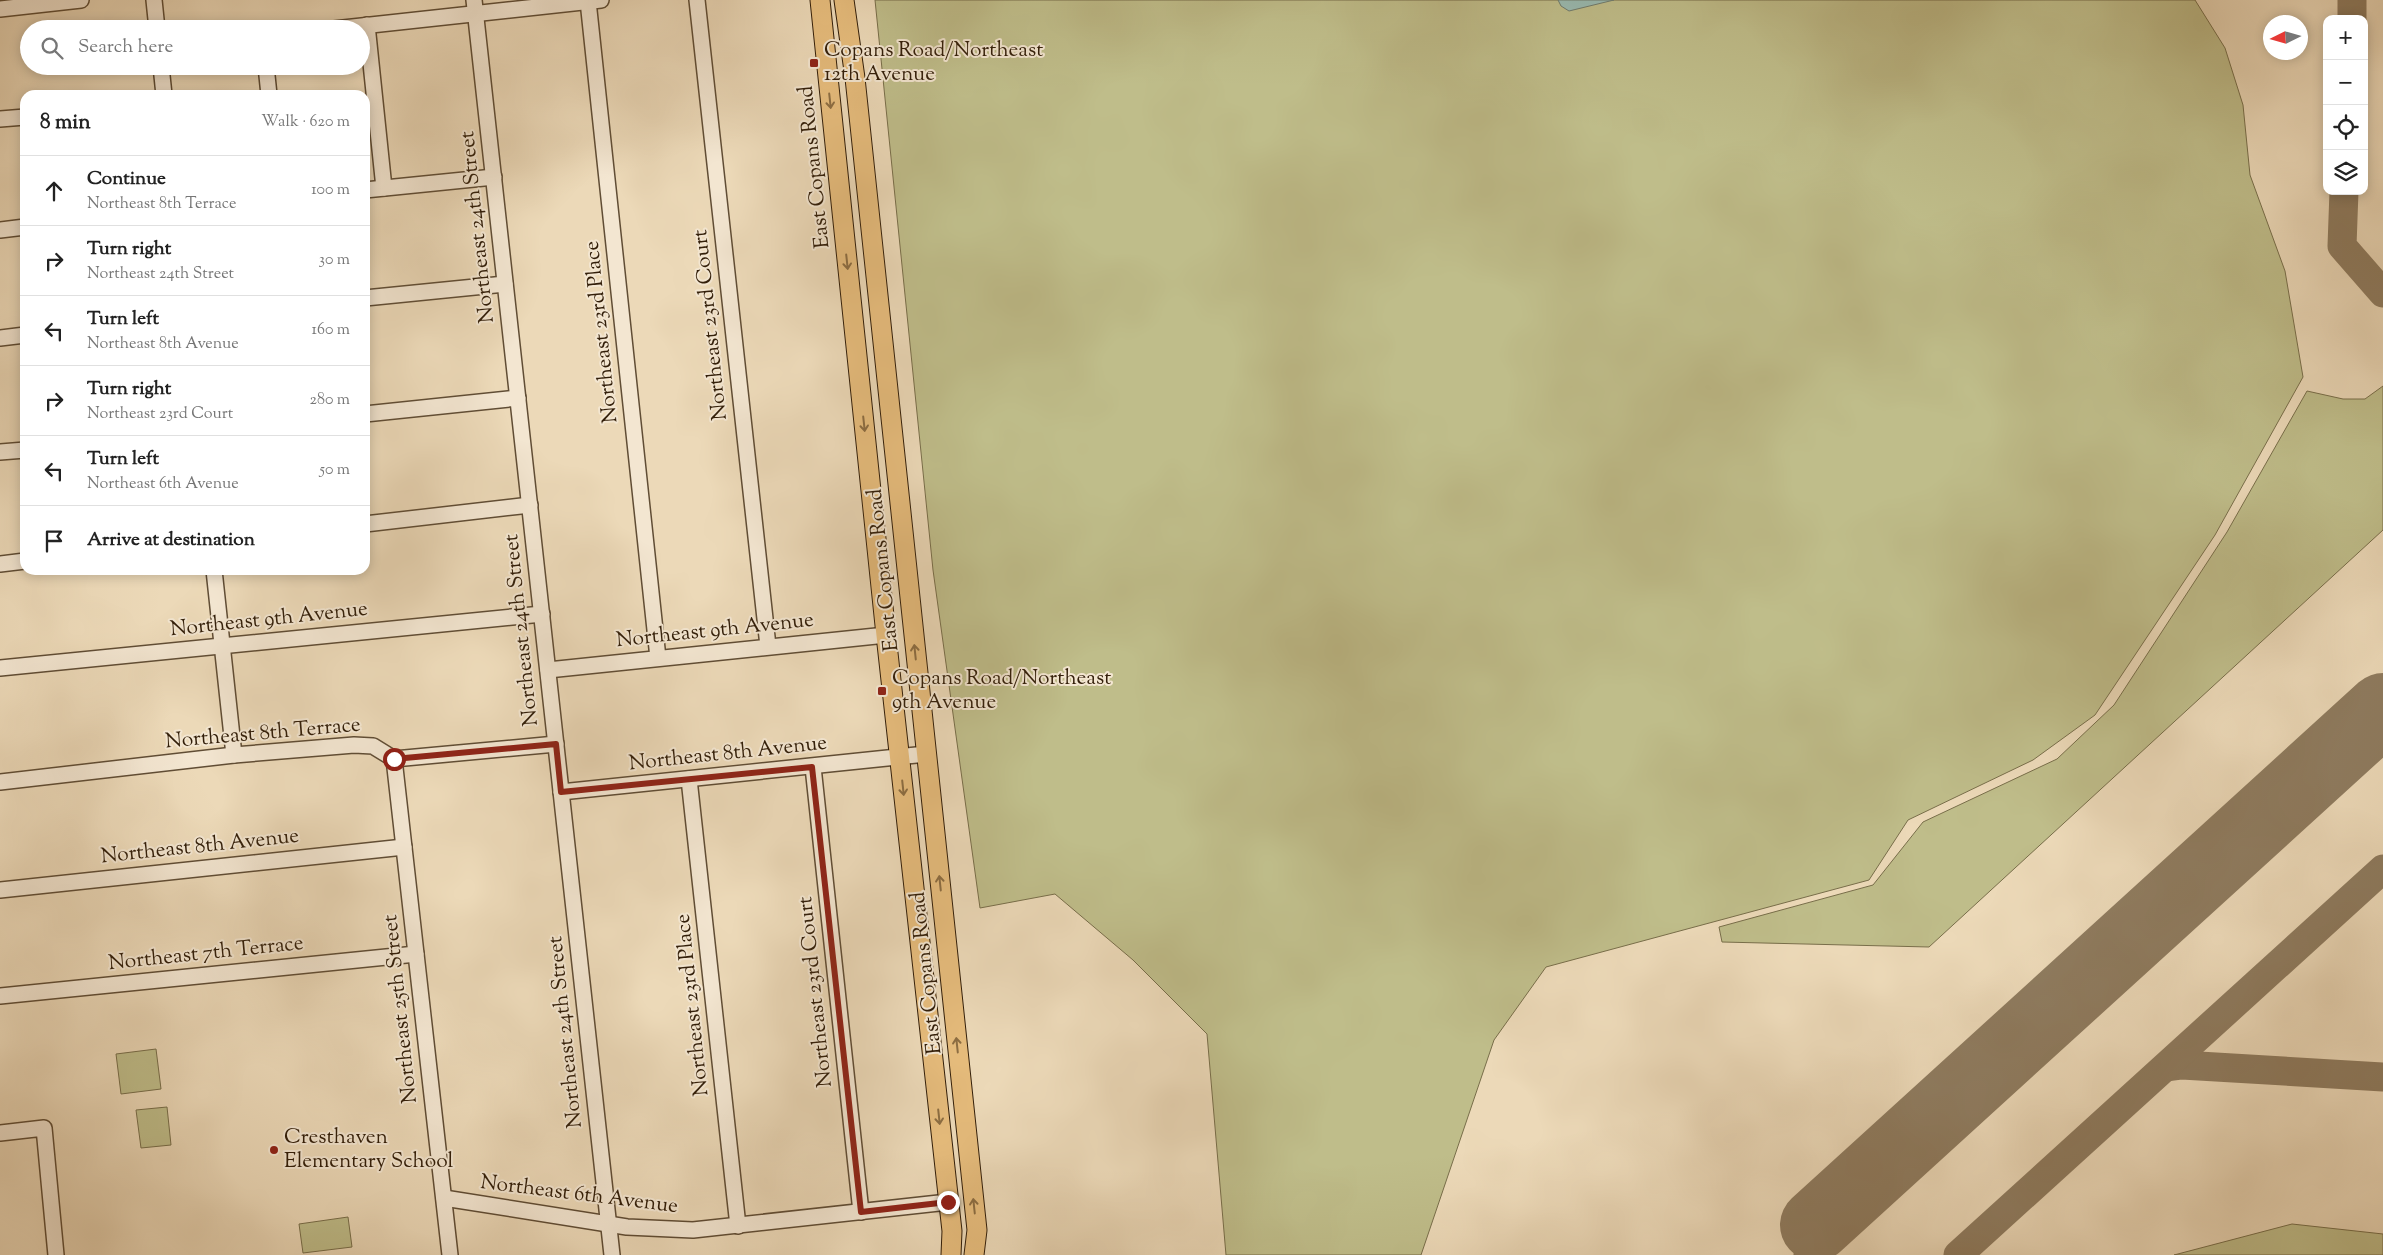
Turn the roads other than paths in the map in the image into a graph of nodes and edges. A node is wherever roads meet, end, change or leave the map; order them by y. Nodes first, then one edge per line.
1 (81, 0) edge
2 (154, 0) edge
3 (697, 0) edge
4 (820, 0) edge
5 (844, 0) edge
6 (595, 1) edge
7 (475, 6) edge
8 (0, 9) edge
9 (156, 20) edge
10 (370, 24) edge
11 (370, 61) edge
12 (162, 75) edge
13 (267, 75) edge
14 (163, 90) edge
15 (268, 90) edge
16 (20, 117) edge
17 (0, 119) edge
18 (494, 177) junction
19 (384, 188) junction
20 (370, 189) edge
21 (20, 228) edge
22 (0, 230) edge
23 (505, 284) junction
24 (370, 298) edge
25 (20, 336) edge
26 (0, 338) edge
27 (518, 398) junction
28 (370, 413) edge
29 (20, 450) edge
30 (0, 452) edge
31 (530, 505) junction
32 (370, 523) edge
33 (20, 562) edge
34 (0, 564) edge
35 (215, 575) edge
36 (542, 614) junction
37 (886, 635) junction
38 (222, 646) junction
39 (768, 646) junction
40 (658, 658) junction
41 (0, 668) edge
42 (548, 670) junction
43 (556, 744) junction
44 (926, 754) junction
45 (234, 756) junction
46 (900, 757) junction
47 (394, 759) junction
48 (812, 767) junction
49 (690, 779) junction
50 (0, 782) edge
51 (561, 792) junction
52 (404, 847) junction
53 (0, 890) edge
54 (416, 954) junction
55 (0, 996) edge
56 (0, 1133) edge
57 (444, 1198) junction
58 (948, 1202) junction
59 (861, 1212) junction
60 (609, 1224) junction
61 (738, 1226) junction
62 (56, 1255) edge
63 (450, 1255) edge
64 (612, 1255) edge
65 (950, 1255) edge
66 (974, 1255) edge

1 - 8 street
2 - 9 street
3 - 39 street, Northeast 23rd Court
4 -> 37 main road, East Copans Road
44 -> 5 main road, East Copans Road
6 - 7 street
6 - 40 street, Northeast 23rd Place
7 - 10 street
7 - 18 street, Northeast 24th Street
11 - 19 street
12 - 14 street
13 - 15 street
16 - 17 street
18 - 19 street
18 - 23 street, Northeast 24th Street
19 - 20 street
21 - 22 street
23 - 24 street
23 - 27 street, Northeast 24th Street
25 - 26 street
27 - 28 street
27 - 31 street, Northeast 24th Street
29 - 30 street
31 - 32 street
31 - 36 street, Northeast 24th Street
33 - 34 street
35 - 38 street
36 - 38 street, Northeast 9th Avenue
36 - 42 street, Northeast 24th Street
37 - 39 street, Northeast 9th Avenue
37 - 46 main road, East Copans Road
38 - 41 street, Northeast 9th Avenue
38 - 45 street
39 - 40 street, Northeast 9th Avenue
40 - 42 street, Northeast 9th Avenue
42 - 43 street, Northeast 24th Street
43 - 47 street
43 - 51 street, Northeast 24th Street
44 - 46 street, Northeast 8th Avenue
66 -> 44 main road, East Copans Road
45 - 47 street, Northeast 8th Terrace
45 - 50 street, Northeast 8th Terrace
46 - 48 street, Northeast 8th Avenue
46 -> 58 main road, East Copans Road
47 - 52 street, Northeast 25th Street
48 - 49 street, Northeast 8th Avenue
48 - 59 street, Northeast 23rd Court
49 - 51 street, Northeast 8th Avenue
49 - 61 street, Northeast 23rd Place
51 - 60 street, Northeast 24th Street
52 - 53 street, Northeast 8th Avenue
52 - 54 street, Northeast 25th Street
54 - 55 street, Northeast 7th Terrace
54 - 57 street, Northeast 25th Street
56 - 62 street
57 - 60 street, Northeast 6th Avenue
57 - 63 street, Northeast 25th Street
58 - 59 street, Northeast 6th Avenue
58 - 65 main road, East Copans Road
59 - 61 street, Northeast 6th Avenue
60 - 61 street, Northeast 6th Avenue
60 - 64 street, Northeast 24th Street

